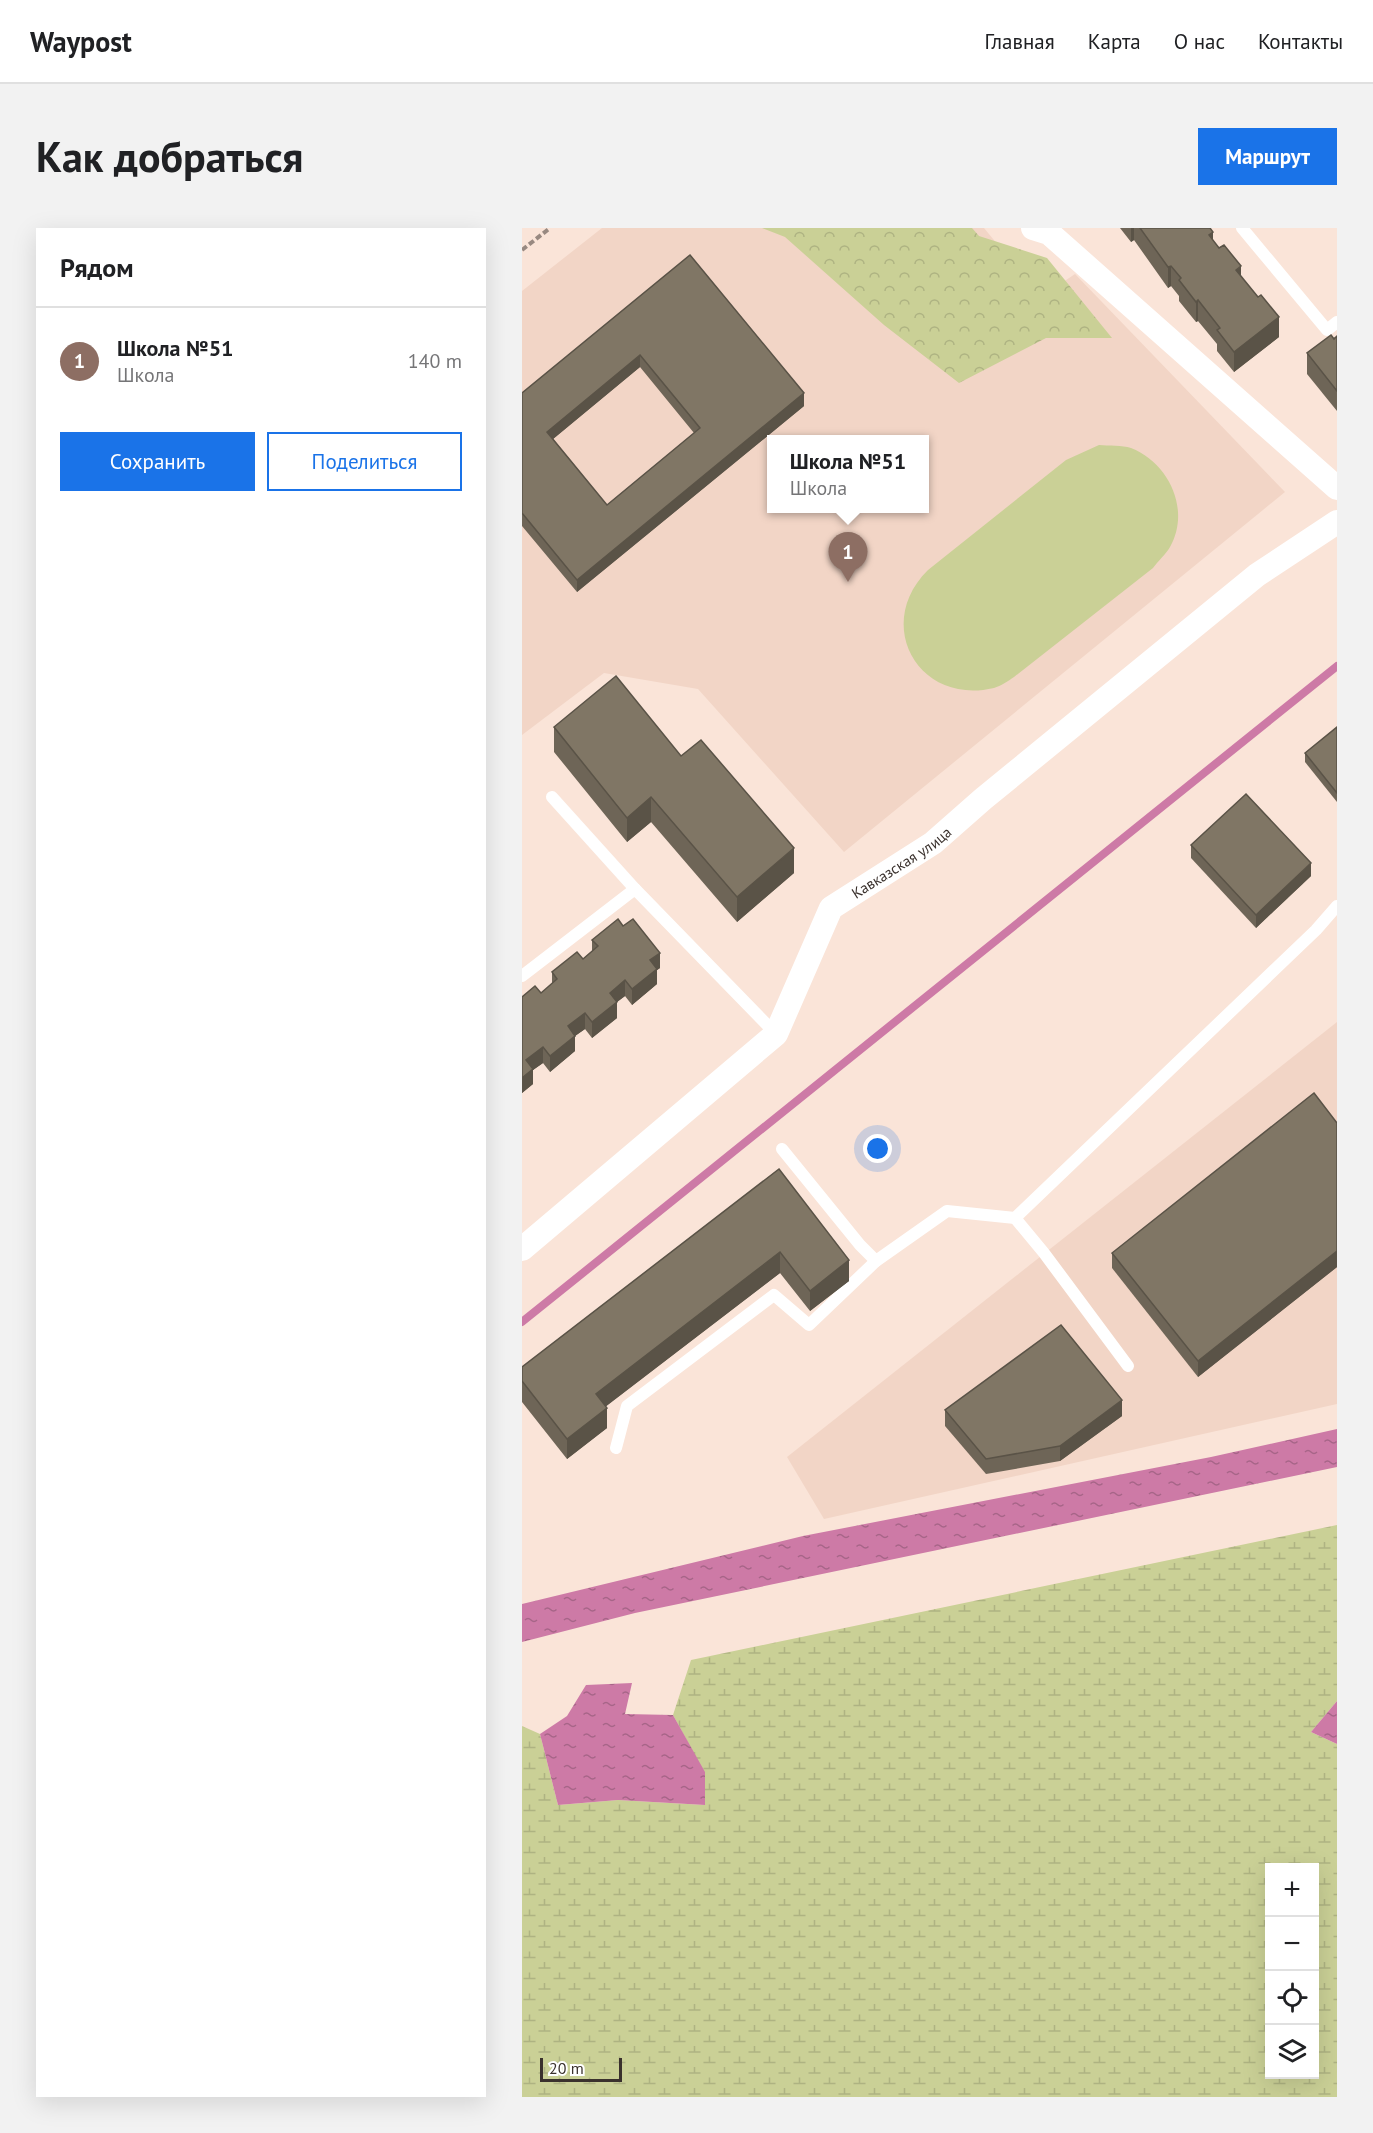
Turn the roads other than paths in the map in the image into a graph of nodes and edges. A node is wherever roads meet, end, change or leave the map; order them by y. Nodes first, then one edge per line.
1 (1034, 228) edge
2 (1242, 228) edge
3 (1337, 322) edge
4 (1337, 488) edge
5 (1337, 522) edge
6 (552, 797) dead end
7 (635, 889) junction
8 (1337, 906) edge
9 (522, 976) edge
10 (776, 1034) junction
11 (782, 1149) dead end
12 (1015, 1218) junction
13 (522, 1249) edge
14 (876, 1262) junction
15 (1128, 1366) dead end
16 (616, 1448) dead end

1 - 4 street
2 - 3 lane
5 - 10 street, Кавказская улица
6 - 7 lane
7 - 9 lane
7 - 10 lane
8 - 12 lane
10 - 13 street, Кавказская улица
11 - 14 lane
12 - 14 lane
12 - 15 lane
14 - 16 lane

